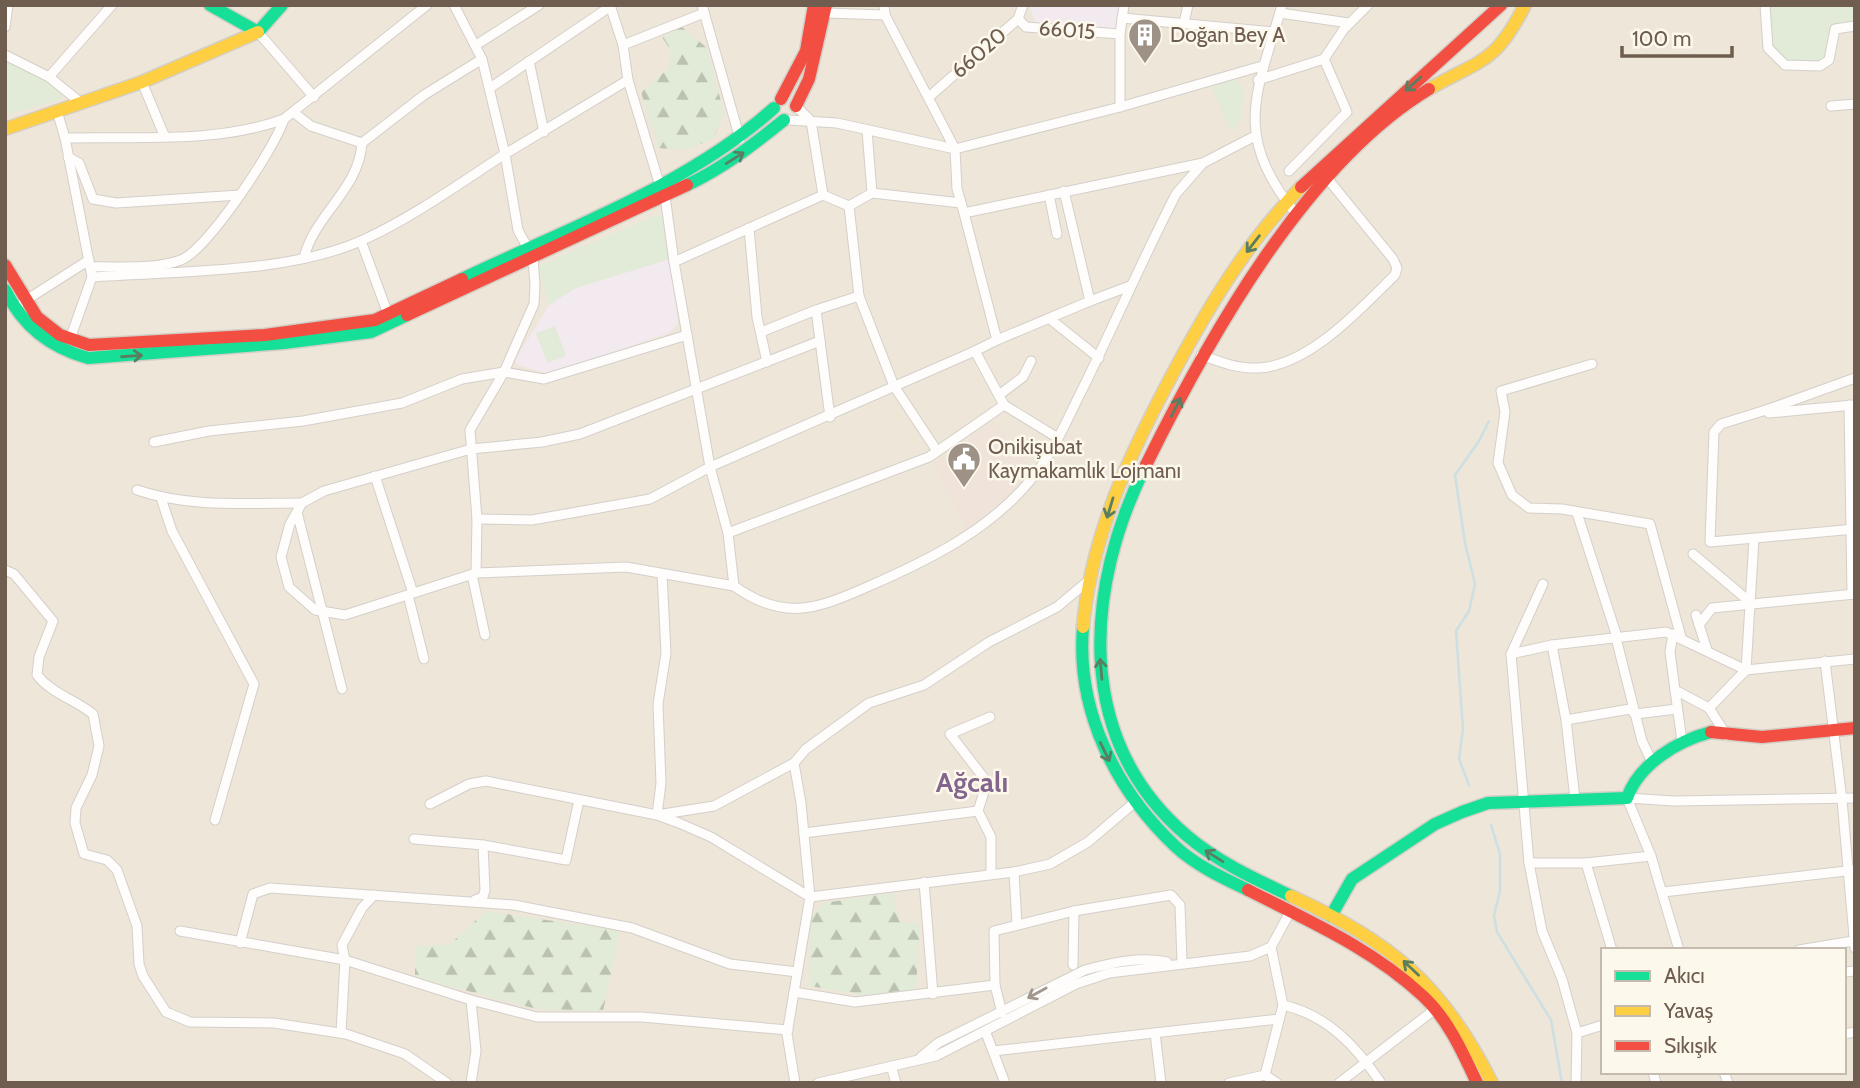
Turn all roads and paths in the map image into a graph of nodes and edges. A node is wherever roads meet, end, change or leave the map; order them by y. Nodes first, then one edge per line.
1 (8, 5) edge
2 (112, 5) edge
3 (210, 5) edge
4 (282, 5) edge
5 (427, 5) edge
6 (454, 5) edge
7 (539, 5) edge
8 (814, 5) edge
9 (1023, 5) edge
10 (1124, 5) edge
11 (1188, 5) edge
12 (1368, 5) edge
13 (1525, 5) edge
14 (1765, 5) edge
15 (610, 6) edge
16 (1499, 7) edge
17 (703, 9) edge
18 (826, 9) edge
19 (1281, 9) edge
20 (885, 10) edge
21 (1357, 10) edge
22 (1122, 18) junction
23 (1018, 19) junction
24 (1184, 23) junction
25 (1349, 23) junction
26 (1515, 25) junction
27 (1855, 26) edge
28 (5, 27) edge
29 (258, 32) junction
30 (1274, 32) junction
31 (1120, 34) junction
32 (476, 46) junction
33 (623, 46) junction
34 (1448, 53) junction
35 (5, 55) edge
36 (482, 59) junction
37 (1324, 59) junction
38 (529, 61) junction
39 (1262, 66) junction
40 (1465, 71) junction
41 (49, 77) junction
42 (628, 80) junction
43 (1258, 80) junction
44 (142, 82) junction
45 (490, 88) junction
46 (930, 96) junction
47 (314, 97) junction
48 (80, 102) junction
49 (778, 104) junction
50 (1855, 104) edge
51 (796, 106) junction
52 (1831, 106) dead end
53 (1120, 107) junction
54 (57, 111) junction
55 (293, 112) junction
56 (284, 119) junction
57 (786, 120) junction
58 (811, 121) junction
59 (5, 129) edge
60 (867, 130) junction
61 (544, 132) junction
62 (164, 135) junction
63 (1255, 136) junction
64 (65, 138) junction
65 (740, 139) junction
66 (362, 143) junction
67 (955, 149) junction
68 (505, 154) junction
69 (68, 157) junction
70 (1203, 163) junction
71 (1289, 171) dead end
72 (1327, 178) junction
73 (663, 191) junction
74 (1064, 191) junction
75 (872, 193) junction
76 (1049, 194) junction
77 (240, 195) junction
78 (823, 195) junction
79 (1286, 202) junction
80 (961, 203) junction
81 (849, 206) junction
82 (964, 213) junction
83 (1296, 214) junction
84 (749, 228) junction
85 (1057, 234) dead end
86 (361, 241) junction
87 (531, 253) junction
88 (304, 258) junction
89 (674, 262) junction
90 (5, 265) edge
91 (90, 268) junction
92 (1130, 286) junction
93 (5, 290) edge
94 (859, 296) junction
95 (1090, 301) junction
96 (23, 302) junction
97 (816, 310) junction
98 (388, 314) junction
99 (1050, 319) junction
100 (761, 332) junction
101 (687, 335) junction
102 (997, 340) junction
103 (820, 341) junction
104 (69, 342) junction
105 (975, 351) junction
106 (1201, 355) junction
107 (1099, 358) junction
108 (1031, 360) dead end
109 (767, 362) junction
110 (1592, 364) dead end
111 (504, 372) junction
112 (1855, 378) edge
113 (894, 386) junction
114 (697, 390) junction
115 (999, 395) junction
116 (1004, 405) junction
117 (1852, 405) edge
118 (1766, 410) junction
119 (830, 417) junction
120 (1058, 438) junction
121 (154, 442) dead end
122 (471, 449) junction
123 (937, 451) junction
124 (710, 467) junction
125 (1851, 469) edge
126 (375, 476) junction
127 (137, 490) dead end
128 (161, 498) junction
129 (300, 508) junction
130 (1577, 513) junction
131 (477, 519) junction
132 (1853, 529) edge
133 (728, 533) junction
134 (1754, 539) junction
135 (1693, 554) dead end
136 (5, 570) edge
137 (662, 573) junction
138 (474, 574) junction
139 (1089, 580) junction
140 (1543, 584) dead end
141 (734, 586) junction
142 (410, 594) junction
143 (1853, 594) edge
144 (1750, 602) junction
145 (324, 612) junction
146 (1696, 615) dead end
147 (1699, 625) junction
148 (485, 635) dead end
149 (1677, 635) junction
150 (1617, 637) junction
151 (1552, 645) junction
152 (1707, 650) junction
153 (1511, 654) junction
154 (424, 659) dead end
155 (1855, 659) edge
156 (1825, 661) junction
157 (1746, 670) junction
158 (342, 688) dead end
159 (1675, 690) junction
160 (1709, 708) junction
161 (1677, 709) junction
162 (1635, 714) junction
163 (990, 717) dead end
164 (1566, 720) junction
165 (1855, 727) edge
166 (1833, 731) junction
167 (1727, 736) junction
168 (1682, 741) junction
169 (794, 763) junction
170 (1653, 764) junction
171 (1626, 797) junction
172 (1855, 798) edge
173 (1574, 799) junction
174 (579, 800) junction
175 (1842, 800) junction
176 (1135, 802) junction
177 (1524, 803) junction
178 (430, 804) dead end
179 (978, 811) junction
180 (657, 815) junction
181 (215, 820) dead end
182 (804, 833) junction
183 (414, 839) dead end
184 (483, 845) junction
185 (1651, 856) junction
186 (1529, 863) junction
187 (1586, 863) junction
188 (1851, 870) edge
189 (1014, 872) junction
190 (991, 874) junction
191 (924, 882) junction
192 (1663, 892) junction
193 (374, 895) junction
194 (810, 897) junction
195 (475, 900) junction
196 (1074, 911) junction
197 (1290, 912) junction
198 (1331, 916) junction
199 (1017, 925) junction
200 (180, 931) dead end
201 (240, 943) junction
202 (1854, 945) edge
203 (1271, 947) junction
204 (1611, 948) edge
205 (1678, 948) edge
206 (1821, 948) edge
207 (345, 960) junction
208 (1177, 963) junction
209 (1073, 965) dead end
210 (797, 972) junction
211 (995, 985) junction
212 (794, 992) junction
213 (933, 994) junction
214 (471, 1000) junction
215 (1283, 1005) junction
216 (1434, 1010) junction
217 (1002, 1013) junction
218 (1279, 1019) junction
219 (1601, 1026) edge
220 (788, 1030) junction
221 (341, 1033) junction
222 (986, 1033) junction
223 (1155, 1033) junction
224 (1577, 1033) junction
225 (993, 1051) junction
226 (919, 1059) junction
227 (1367, 1062) junction
228 (891, 1066) junction
229 (1265, 1075) junction
230 (447, 1083) edge
231 (471, 1083) edge
232 (795, 1083) edge
233 (818, 1083) edge
234 (896, 1083) edge
235 (1005, 1083) edge
236 (1161, 1083) edge
237 (1229, 1083) edge
238 (1277, 1083) edge
239 (1339, 1083) edge
240 (1381, 1083) edge
241 (1477, 1083) edge
242 (1492, 1083) edge
243 (1576, 1083) edge

1 - 28 street
2 - 41 street
3 - 29 street
4 - 29 street
5 - 47 street
6 - 32 street
7 - 32 street
8 - 49 street
9 - 23 street, 66020
10 - 22 street
11 - 24 street
12 - 21 street
13 - 26 street
14 - 27 street
15 - 33 street
15 - 38 street
16 - 26 street
16 - 34 street
17 - 33 street
17 - 65 street
18 - 20 street
18 - 51 street
19 - 25 street
19 - 30 street
20 - 46 street
21 - 25 street
22 - 24 street, 66015
22 - 31 street
23 - 31 street, 66015
23 - 46 street, 66020
24 - 30 street, 66015
25 - 37 street
26 - 40 street
29 - 44 street
29 - 47 street
30 - 39 street
31 - 53 street
32 - 36 street
33 - 42 street
34 - 40 street
34 -> 79 street
35 - 41 street
36 - 45 street
36 - 66 street
37 - 43 street
37 - 71 street
38 - 45 street
38 - 61 street
39 - 43 street
39 - 53 street
40 - 72 street
41 - 48 street
42 - 61 street
42 - 73 street
43 - 63 street
44 - 48 street
44 - 62 street
45 - 68 street
46 - 67 street
47 - 55 street
48 - 54 street
49 - 51 street
49 - 57 street
49 - 65 street
50 - 52 street
51 - 57 street
51 - 58 street
53 - 67 street
54 - 59 street
54 - 64 street
55 - 56 street
55 - 66 street
56 - 62 street
56 - 77 street
57 - 58 street
73 -> 57 street
58 - 60 street
58 - 78 street
60 - 67 street
60 - 75 street
61 - 68 street
62 - 64 street
63 - 70 street
63 - 79 street
64 - 69 street
65 - 73 street
66 - 88 street
67 - 80 street
68 - 86 street
68 - 87 street
69 - 77 street
69 - 91 street
70 - 74 street
70 - 92 street
72 - 83 street
72 - 106 street
73 - 87 street
73 - 89 street
74 - 76 street
74 - 95 street
75 - 80 street
75 - 81 street
76 - 82 street
76 - 85 street
77 - 91 street
78 - 81 street
78 - 84 street
79 - 83 street
79 -> 139 street
80 - 82 street
81 - 94 street
82 - 102 street
83 - 106 street
84 - 89 street
84 - 100 street
86 - 88 street
86 - 98 street
93 -> 87 street
87 - 98 street
87 - 111 street
88 - 91 street
89 - 101 street
90 - 96 street
91 - 96 street
91 - 104 street
92 - 95 street
92 - 107 street
94 - 97 street
94 - 113 street
95 - 99 street
96 - 104 street
97 - 100 street
97 - 103 street
98 - 104 street
99 - 102 street
99 - 107 street
100 - 109 street
101 - 111 street
101 - 114 street
102 - 105 street
103 - 109 street
103 - 119 street
105 - 113 street
105 - 115 street
198 -> 106 street
107 - 120 street
108 - 115 street
109 - 114 street
110 - 130 street
111 - 121 street
111 - 122 street
112 - 118 street
113 - 119 street
113 - 123 street
114 - 122 street
114 - 124 street
115 - 116 street
116 - 120 street
116 - 123 street
117 - 118 street
117 - 125 street
118 - 134 street
119 - 124 street
120 - 141 street
122 - 126 street
122 - 131 street
123 - 133 street
124 - 131 street
124 - 133 street
125 - 132 street
126 - 129 street
126 - 142 street
127 - 128 street
128 - 129 street
128 - 181 street
129 - 145 street
129 - 145 street
130 - 149 street
130 - 150 street
131 - 138 street
132 - 134 street
132 - 143 street
133 - 141 street
134 - 144 street
135 - 144 street
136 - 221 street
137 - 138 street
137 - 141 street
137 - 180 street
138 - 142 street
138 - 148 street
139 - 169 street
139 -> 176 street
140 - 153 street
142 - 145 street
142 - 154 street
143 - 144 street
144 - 147 street
144 - 157 street
145 - 158 street
146 - 147 street
147 - 152 street
149 - 150 street
149 - 152 street
149 - 159 street
150 - 151 street
150 - 162 street
151 - 153 street
151 - 164 street
152 - 157 street
153 - 177 street
155 - 156 street
156 - 157 street
156 - 166 street
157 - 160 street
159 - 160 street
159 - 161 street
160 - 167 street
161 - 162 street
161 - 168 street
162 - 164 street
162 - 170 street
163 - 179 street
164 - 173 street
165 - 166 street
166 - 167 street
166 - 175 street
167 - 168 street
168 - 170 street
169 - 180 street
169 - 182 street
170 - 171 street
171 - 173 street
171 - 175 street
171 - 185 street
172 - 175 street
173 - 177 street
174 - 178 street
174 - 180 street
174 - 184 street
175 - 188 street
176 - 189 street
176 - 197 street
177 - 186 street
177 - 198 street
179 - 182 street
179 - 190 street
180 - 194 street
182 - 194 street
183 - 184 street
184 - 195 street
185 - 187 street
185 - 192 street
186 - 187 street
186 - 224 street
187 - 204 street
188 - 192 street
188 - 202 street
189 - 190 street
189 - 199 street
190 - 191 street
191 - 194 street
191 - 213 street
192 - 205 street
193 - 195 street
193 - 201 street
193 - 207 street
194 - 210 street
195 - 210 street
196 - 199 street
196 - 208 street
196 - 209 street
197 - 203 street
197 - 216 street
242 -> 198 street
199 - 211 street
200 - 201 street
201 - 207 street
202 - 206 street
203 - 208 street
203 - 215 street
207 - 214 street
207 - 221 street
208 -> 217 street
208 - 222 street
210 - 212 street
211 - 213 street
211 - 217 street
212 - 213 street
212 - 220 street
214 - 220 street
214 - 231 street
215 - 218 street
215 - 227 street
216 - 227 street
216 - 241 street
217 - 226 street
218 - 223 street
218 - 229 street
219 - 224 street
220 - 232 street
221 - 230 street
222 - 225 street
222 - 226 street
223 - 225 street
223 - 236 street
224 - 243 street
225 - 235 street
226 - 228 street
227 - 239 street
227 - 240 street
228 - 233 street
228 - 234 street
229 - 237 street
229 - 238 street

